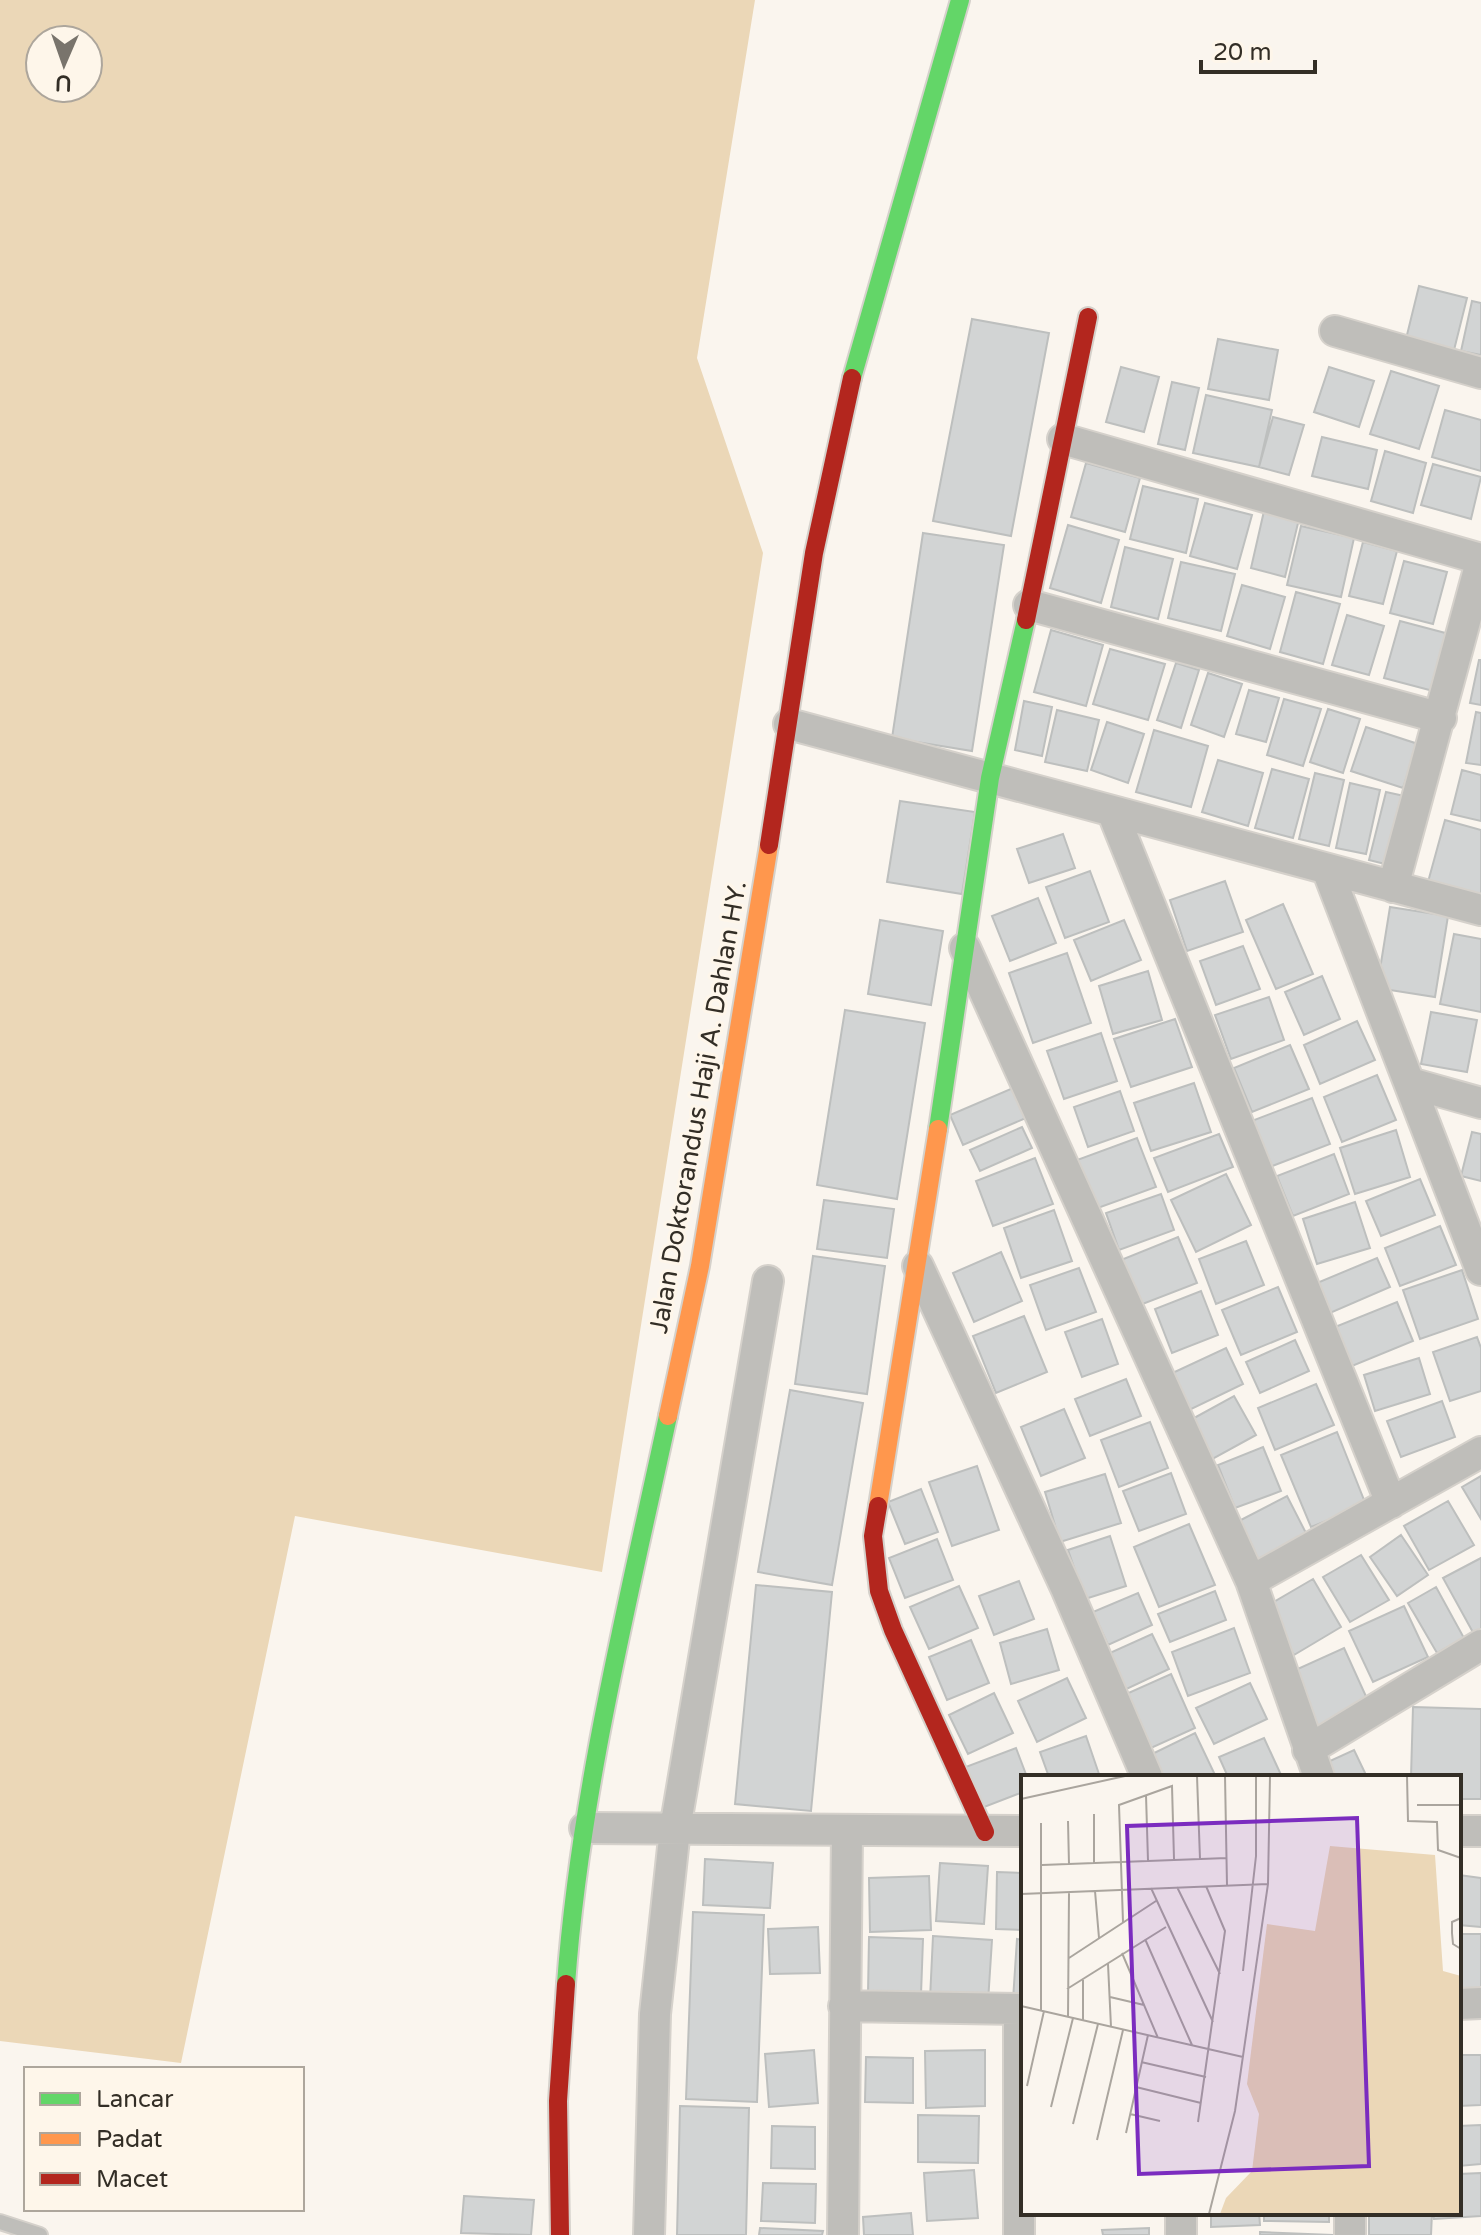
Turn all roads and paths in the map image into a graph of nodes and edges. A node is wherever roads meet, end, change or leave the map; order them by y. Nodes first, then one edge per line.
1 (960, 0) edge
2 (1088, 317) dead end
3 (1335, 331) dead end
4 (1481, 373) edge
5 (1063, 439) junction
6 (1481, 560) edge
7 (1029, 605) junction
8 (1441, 718) junction
9 (789, 724) junction
10 (990, 778) junction
11 (1112, 811) junction
12 (1327, 869) junction
13 (1393, 887) junction
14 (1481, 910) edge
15 (965, 948) junction
16 (1410, 1083) junction
17 (1481, 1103) edge
18 (918, 1266) junction
19 (1481, 1270) edge
20 (768, 1281) dead end
21 (1481, 1452) edge
22 (1391, 1503) junction
23 (1251, 1581) junction
24 (1481, 1645) edge
25 (1313, 1763) edge
26 (1146, 1775) edge
27 (585, 1828) junction
28 (675, 1829) junction
29 (1021, 1831) edge
30 (847, 1832) junction
31 (985, 1832) junction
32 (1481, 2003) edge
33 (1461, 2004) edge
34 (844, 2006) junction
35 (1021, 2009) edge
36 (0, 2222) edge
37 (40, 2235) edge
38 (560, 2235) edge
39 (649, 2235) edge
40 (843, 2235) edge
41 (1019, 2235) edge

1 - 9 street, Jalan Doktorandus Haji A. Dahlan HY.
2 - 5 street
3 - 4 street
5 - 6 street
5 - 7 street
6 - 8 street
7 - 8 street
7 - 10 street
8 - 13 street
9 - 10 street
9 - 27 street, Jalan Doktorandus Haji A. Dahlan HY.
10 - 11 street
10 - 15 street
11 - 12 street
11 - 22 street
12 - 13 street
12 - 16 street
13 - 14 street
15 - 18 street
15 - 23 street
16 - 17 street
16 - 19 street
18 - 26 street
18 - 31 street
20 - 28 street
21 - 22 street
22 - 23 street
23 - 25 street
24 - 25 street
27 - 28 street
27 - 38 street, Jalan Doktorandus Haji A. Dahlan HY.
28 - 30 street
28 - 39 street
29 - 31 street
30 - 31 street
30 - 34 street
32 - 33 street
34 - 35 street
34 - 40 street
35 - 41 street
36 - 37 lane

